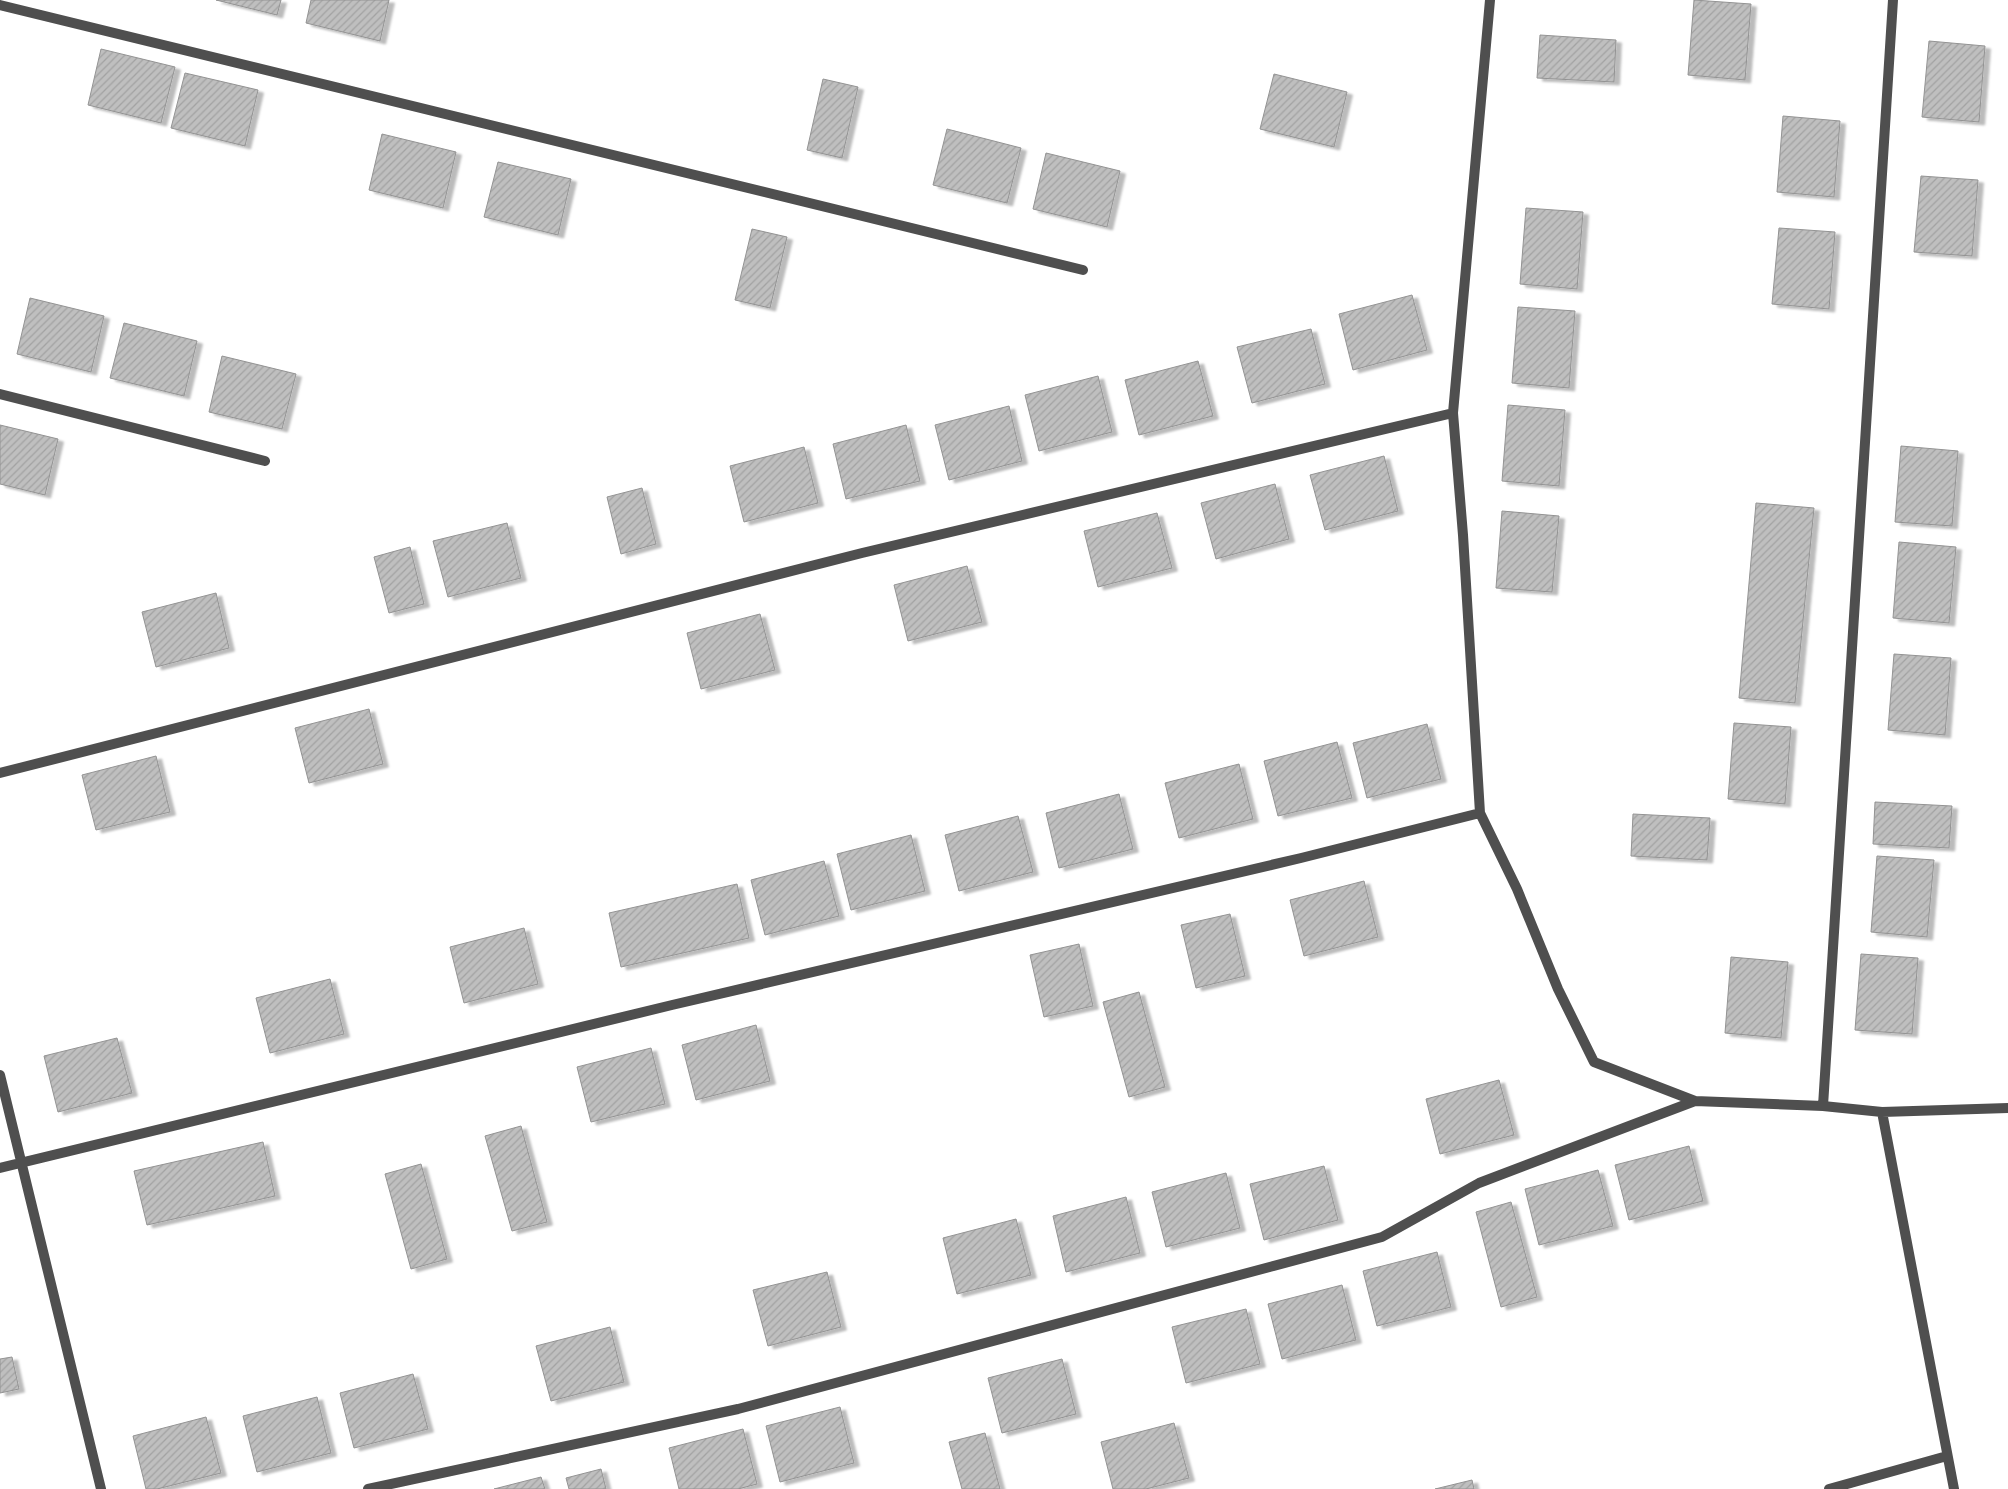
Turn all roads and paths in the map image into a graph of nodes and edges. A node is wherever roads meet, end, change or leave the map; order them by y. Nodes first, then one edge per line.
1 (1490, 0) edge
2 (1893, 0) edge
3 (0, 5) edge
4 (1083, 270) dead end
5 (0, 394) edge
6 (1453, 413) junction
7 (265, 461) dead end
8 (0, 773) edge
9 (1480, 813) junction
10 (0, 1075) edge
11 (1694, 1101) junction
12 (1823, 1106) junction
13 (2008, 1108) edge
14 (1882, 1112) junction
15 (22, 1163) junction
16 (0, 1168) edge
17 (1948, 1456) junction
18 (101, 1489) edge
19 (368, 1489) edge
20 (1829, 1489) edge
21 (1954, 1489) edge

1 - 6 street
2 - 12 street
3 - 4 street
5 - 7 street
6 - 8 street
6 - 9 street
9 - 11 street
9 - 15 street
10 - 15 street
11 - 12 street
11 - 19 street
12 - 14 street
13 - 14 street
14 - 17 street
15 - 16 street
15 - 18 street
17 - 20 street
17 - 21 street

